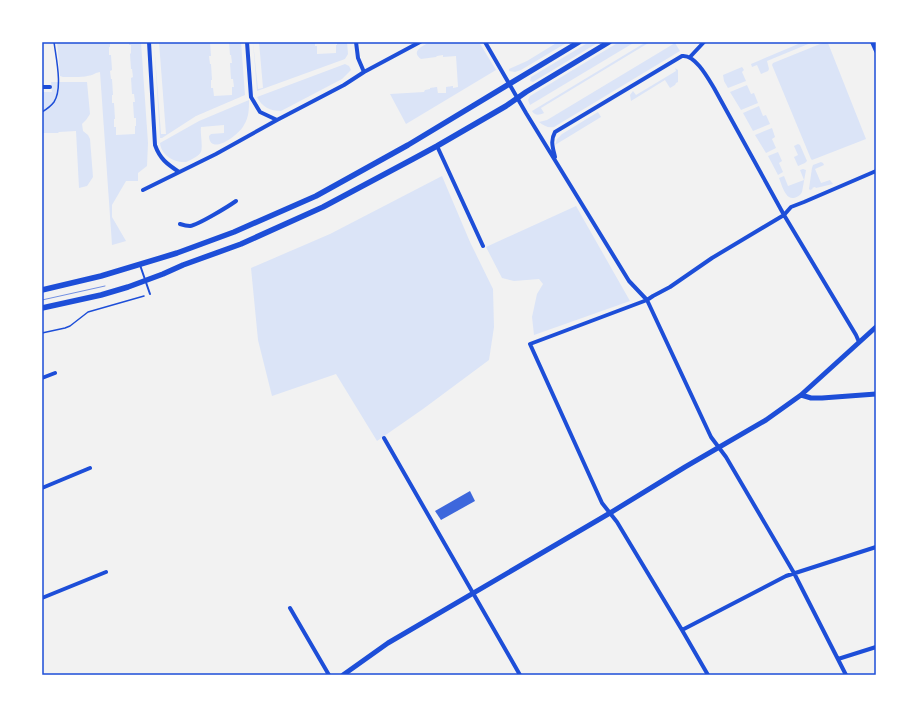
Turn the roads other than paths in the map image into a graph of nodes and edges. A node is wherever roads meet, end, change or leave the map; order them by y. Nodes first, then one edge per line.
1 (149, 42) edge
2 (248, 42) edge
3 (356, 42) edge
4 (420, 42) edge
5 (485, 42) edge
6 (579, 42) edge
7 (609, 42) edge
8 (704, 42) edge
9 (872, 42) edge
10 (876, 51) edge
11 (690, 57) junction
12 (364, 72) junction
13 (508, 84) junction
14 (42, 87) edge
15 (50, 87) dead end
16 (518, 98) junction
17 (277, 120) junction
18 (437, 146) junction
19 (555, 160) junction
20 (876, 171) edge
21 (178, 172) junction
22 (143, 190) dead end
23 (236, 200) dead end
24 (784, 215) junction
25 (180, 224) dead end
26 (483, 246) dead end
27 (140, 264) junction
28 (145, 280) junction
29 (42, 290) edge
30 (150, 294) road end
31 (647, 300) junction
32 (42, 308) edge
33 (876, 327) edge
34 (859, 342) junction
35 (55, 373) dead end
36 (42, 378) edge
37 (876, 394) edge
38 (801, 395) junction
39 (384, 438) dead end
40 (719, 447) junction
41 (90, 468) dead end
42 (42, 488) edge
43 (610, 513) junction
44 (876, 547) edge
45 (106, 572) dead end
46 (794, 573) junction
47 (473, 594) junction
48 (42, 598) edge
49 (290, 608) dead end
50 (682, 630) junction
51 (876, 647) edge
52 (838, 659) junction
53 (329, 675) edge
54 (343, 675) edge
55 (520, 675) edge
56 (708, 675) edge
57 (846, 675) edge

1 - 21 street
2 - 17 street
3 - 12 street
4 - 12 street
5 - 13 street
6 - 13 main road
7 - 16 main road
8 - 11 street
9 - 10 street
11 - 19 street
11 - 24 street
12 - 17 street
13 - 16 street
13 - 27 main road
14 - 15 street
16 - 18 main road
16 - 19 street
17 - 21 street
18 - 26 street
18 - 28 main road
19 - 31 street
20 - 24 street
21 - 22 street
23 - 25 street
24 - 31 street
24 - 34 street
27 - 28 lane
27 - 29 main road
28 - 30 lane
28 - 32 main road
31 - 40 street
31 - 43 street
33 - 34 street
34 - 38 street
35 - 36 street
37 - 38 street
38 - 40 street
39 - 47 street
40 - 43 street
40 - 46 street
41 - 42 street
43 - 47 street
43 - 50 street
44 - 46 street
45 - 48 street
46 - 50 street
46 - 52 street
47 - 54 street
47 - 55 street
49 - 53 street
50 - 56 street
51 - 52 street
52 - 57 street

